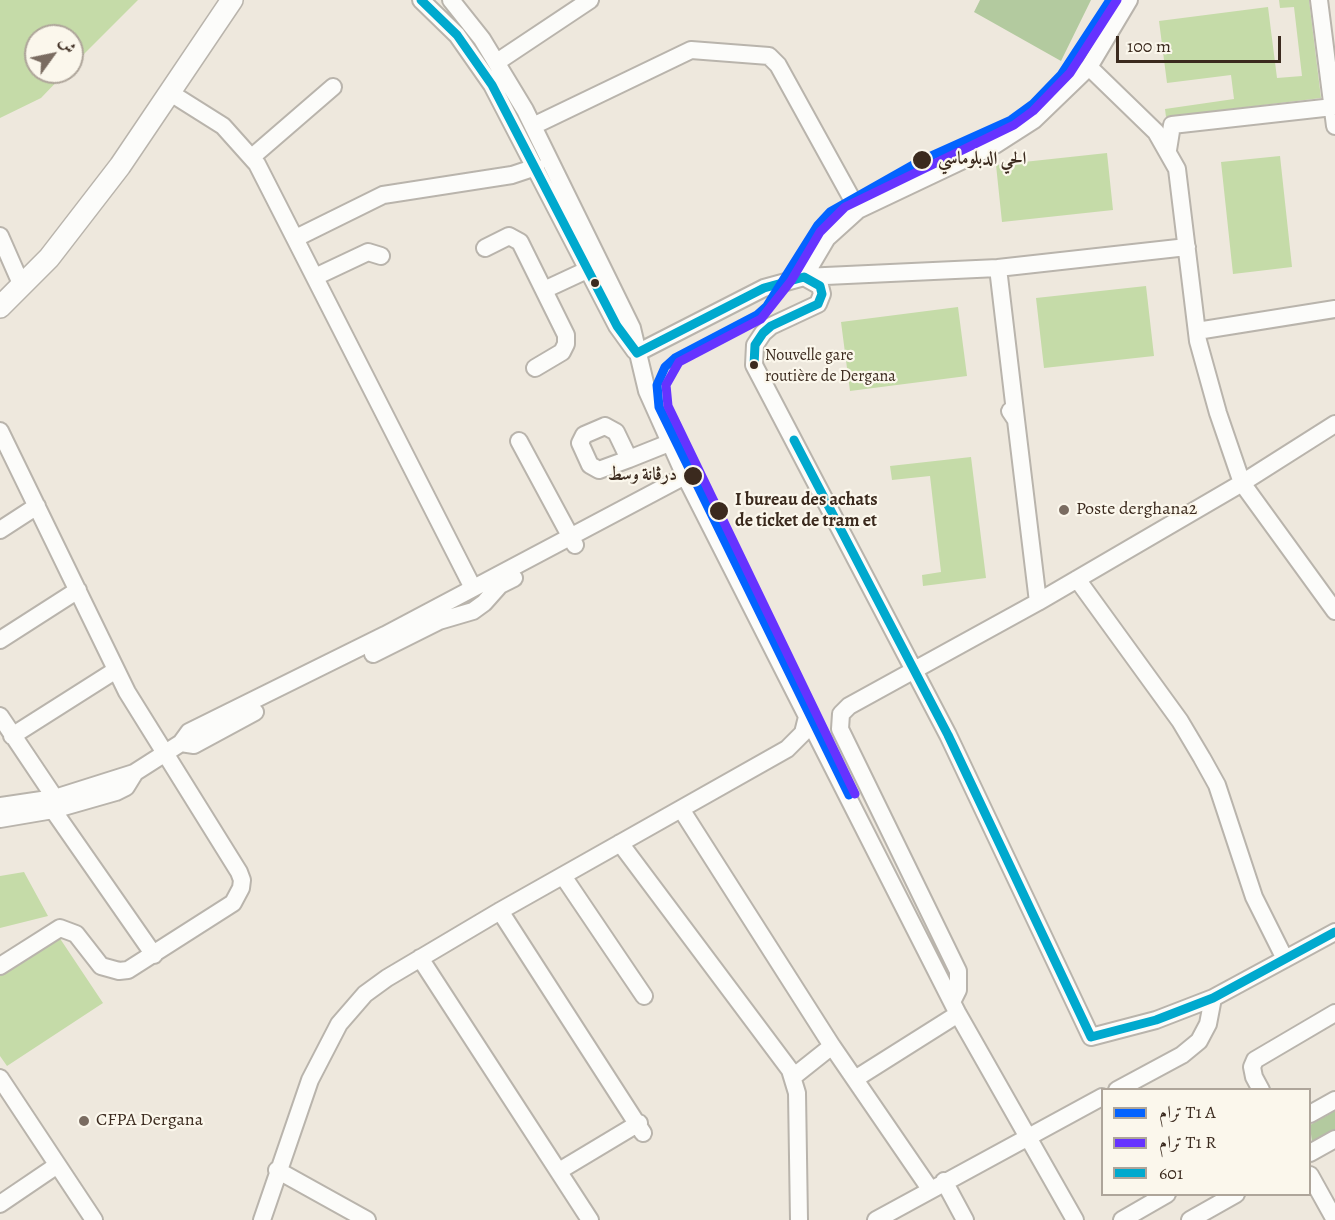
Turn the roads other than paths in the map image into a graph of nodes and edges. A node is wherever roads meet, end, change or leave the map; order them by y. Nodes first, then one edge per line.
1 (232, 0) edge
2 (421, 0) edge
3 (451, 0) edge
4 (590, 0) edge
5 (1129, 0) edge
6 (1319, 0) edge
7 (497, 62) junction
8 (1089, 67) junction
9 (333, 87) dead end
10 (170, 92) junction
11 (1333, 107) junction
12 (533, 126) junction
13 (1335, 126) edge
14 (1168, 150) junction
15 (536, 156) junction
16 (252, 157) junction
17 (858, 210) junction
18 (0, 236) edge
19 (296, 238) junction
20 (1186, 247) junction
21 (485, 248) dead end
22 (381, 256) dead end
23 (999, 268) junction
24 (587, 270) junction
25 (315, 277) junction
26 (804, 277) junction
27 (22, 286) junction
28 (544, 290) junction
29 (0, 307) edge
30 (1335, 309) edge
31 (1197, 331) junction
32 (637, 353) junction
33 (535, 368) dead end
34 (1335, 424) edge
35 (0, 431) edge
36 (519, 441) dead end
37 (669, 443) junction
38 (629, 459) dead end
39 (687, 480) junction
40 (1242, 483) junction
41 (37, 506) junction
42 (0, 531) edge
43 (572, 541) junction
44 (1077, 579) junction
45 (78, 590) junction
46 (478, 590) junction
47 (1038, 602) junction
48 (1335, 611) edge
49 (0, 640) edge
50 (116, 670) junction
51 (915, 670) junction
52 (807, 717) junction
53 (4, 725) edge
54 (181, 743) junction
55 (787, 749) junction
56 (825, 751) junction
57 (164, 753) junction
58 (54, 804) junction
59 (0, 806) edge
60 (681, 809) junction
61 (0, 819) edge
62 (620, 843) junction
63 (897, 845) junction
64 (877, 854) junction
65 (563, 876) junction
66 (500, 911) junction
67 (1335, 932) edge
68 (153, 955) junction
69 (420, 958) junction
70 (1285, 959) junction
71 (0, 966) edge
72 (644, 996) dead end
73 (1213, 998) junction
74 (955, 1008) junction
75 (1335, 1013) edge
76 (832, 1046) junction
77 (793, 1077) junction
78 (0, 1078) edge
79 (855, 1079) junction
80 (1120, 1088) edge
81 (1260, 1088) edge
82 (1101, 1098) edge
83 (1335, 1100) edge
84 (1311, 1113) edge
85 (1029, 1137) junction
86 (1335, 1139) edge
87 (1311, 1153) edge
88 (57, 1166) junction
89 (277, 1170) junction
90 (559, 1171) junction
91 (1311, 1177) edge
92 (937, 1185) junction
93 (1164, 1196) edge
94 (1232, 1196) edge
95 (789, 1199) dead end
96 (0, 1204) edge
97 (94, 1220) edge
98 (262, 1220) edge
99 (367, 1220) edge
100 (590, 1220) edge
101 (790, 1220) edge
102 (799, 1220) edge
103 (876, 1220) edge
104 (965, 1220) edge
105 (1075, 1220) edge
106 (1122, 1220) edge
107 (1190, 1220) edge
108 (1335, 1220) edge

1 - 10 main road
2 - 15 street
3 - 7 street
4 - 7 street
5 - 8 street
6 - 11 street
7 - 12 street
8 - 14 street
8 - 17 street
9 - 16 street
10 - 16 street
10 - 27 main road
11 - 13 street
11 - 14 street
12 - 15 street
12 - 17 street
14 - 20 street
15 - 19 street
15 - 24 street
15 - 32 street
16 - 19 street
17 - 26 street
18 - 27 street
19 - 25 street
20 - 23 street
20 - 31 street
21 - 28 street
22 - 25 street
23 - 26 street
23 - 47 street
24 - 28 street
24 - 32 street
25 - 46 street
26 - 32 street
26 - 51 street
27 - 29 main road
28 - 33 street
30 - 31 street
31 - 40 street
32 - 37 street
34 - 40 street
35 - 41 street
36 - 43 street
37 - 38 street
37 - 39 street
39 - 43 street
39 - 52 street
40 - 44 street
40 - 48 street
41 - 42 street
41 - 45 street
43 - 46 street
44 - 47 street
44 - 70 street
45 - 49 street
45 - 50 street
46 - 54 street
46 - 54 street
47 - 51 street
50 - 53 street
50 - 57 street
51 - 63 street
51 - 73 street
52 - 55 street
52 - 56 street
53 - 58 street
54 - 57 street
55 - 56 street
55 - 60 street
56 - 64 street
57 - 58 street
57 - 68 street
58 - 59 street
58 - 61 street
58 - 68 street
60 - 62 street
60 - 76 street
62 - 65 street
62 - 77 street
63 - 64 street
63 - 74 street
64 - 74 street
65 - 66 street
65 - 72 street
66 - 69 street
66 - 90 street
67 - 70 street
68 - 71 street
69 - 89 street
69 - 90 street
70 - 73 street
73 - 80 street
74 - 79 street
74 - 85 street
75 - 81 street
76 - 77 street
76 - 79 street
77 - 102 street
78 - 88 street
79 - 92 street
82 - 85 street
83 - 84 street
85 - 92 street
85 - 105 street
86 - 87 street
88 - 96 street
88 - 97 street
89 - 98 street
89 - 99 street
90 - 100 street
91 - 108 street
92 - 103 street
92 - 104 street
93 - 106 street
94 - 107 street
95 - 101 street

